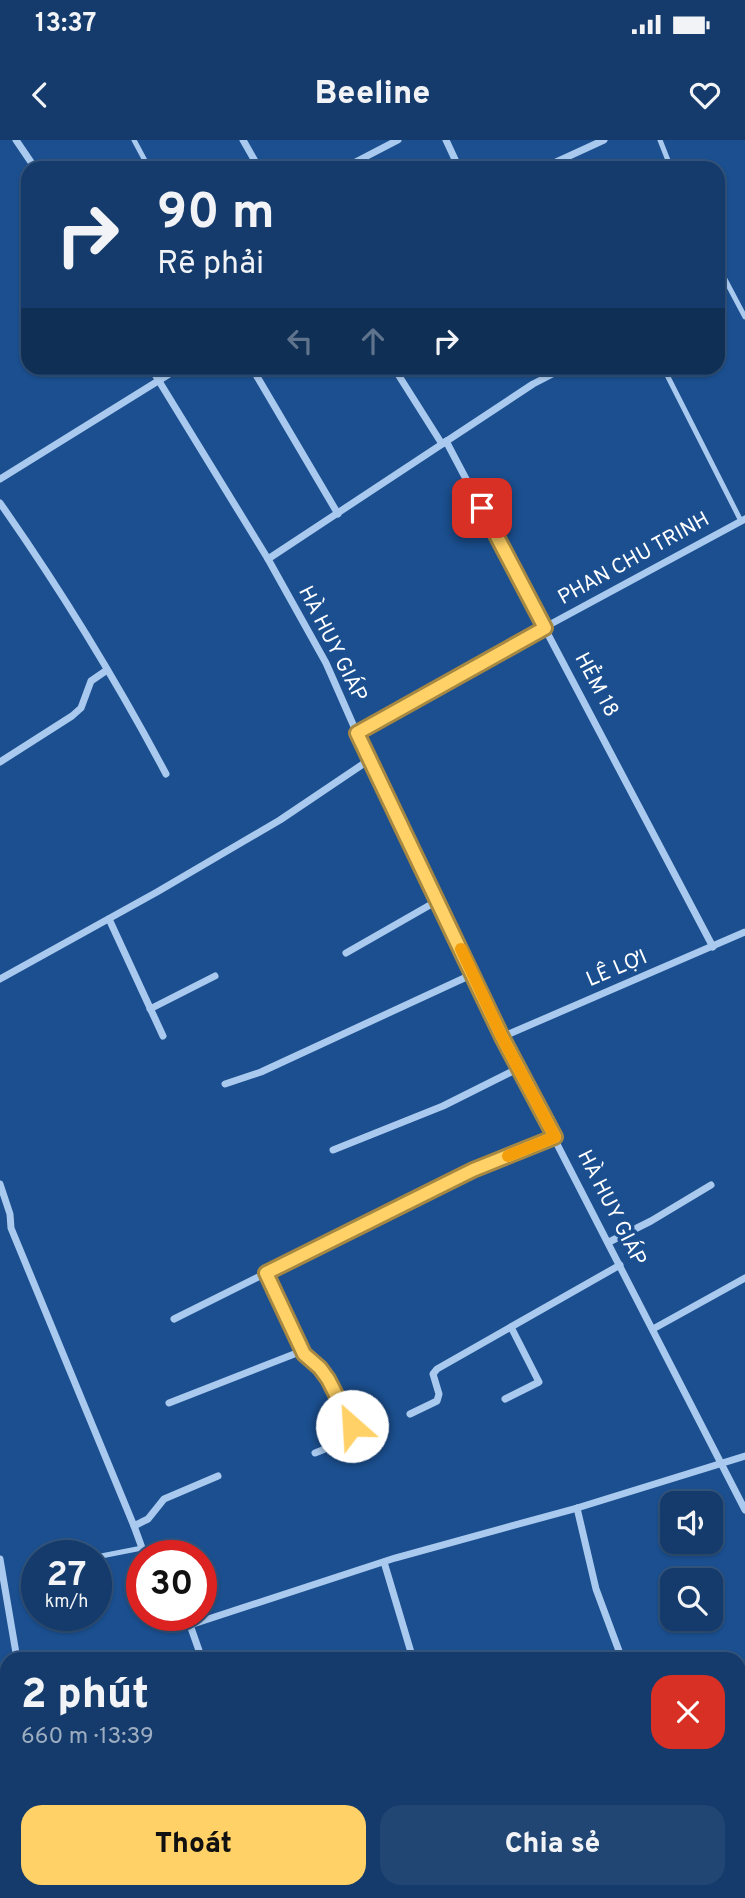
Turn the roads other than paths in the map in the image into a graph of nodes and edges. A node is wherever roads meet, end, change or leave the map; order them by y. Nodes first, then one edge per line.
1 (16, 140) edge
2 (134, 140) edge
3 (243, 140) edge
4 (398, 140) edge
5 (446, 140) edge
6 (604, 140) edge
7 (660, 140) edge
8 (30, 161) edge
9 (145, 161) edge
10 (255, 161) edge
11 (358, 161) edge
12 (456, 161) edge
13 (558, 161) edge
14 (668, 161) edge
15 (725, 279) edge
16 (745, 317) edge
17 (156, 375) edge
18 (167, 375) edge
19 (256, 375) edge
20 (399, 375) edge
21 (550, 375) edge
22 (667, 375) dead end
23 (159, 380) junction
24 (444, 442) junction
25 (0, 480) edge
26 (0, 503) edge
27 (338, 514) junction
28 (743, 520) edge
29 (745, 529) edge
30 (268, 559) junction
31 (545, 628) junction
32 (107, 670) junction
33 (357, 733) junction
34 (369, 760) junction
35 (0, 762) edge
36 (166, 774) dead end
37 (437, 901) junction
38 (109, 919) junction
39 (745, 932) edge
40 (713, 947) junction
41 (346, 953) dead end
42 (473, 974) junction
43 (215, 976) dead end
44 (0, 979) edge
45 (150, 1009) junction
46 (163, 1036) dead end
47 (502, 1037) junction
48 (519, 1068) junction
49 (225, 1084) dead end
50 (555, 1137) junction
51 (333, 1150) dead end
52 (0, 1184) edge
53 (711, 1185) dead end
54 (608, 1242) junction
55 (620, 1265) junction
56 (266, 1273) junction
57 (745, 1278) edge
58 (174, 1319) dead end
59 (511, 1327) junction
60 (653, 1329) junction
61 (302, 1351) junction
62 (505, 1399) dead end
63 (169, 1403) dead end
64 (410, 1414) dead end
65 (315, 1453) dead end
66 (745, 1456) edge
67 (722, 1463) junction
68 (218, 1476) dead end
69 (745, 1487) edge
70 (735, 1490) junction
71 (578, 1508) junction
72 (745, 1510) edge
73 (134, 1525) junction
74 (140, 1540) edge
75 (0, 1559) edge
76 (384, 1562) junction
77 (217, 1616) edge
78 (192, 1631) edge
79 (16, 1652) edge
80 (200, 1652) edge
81 (411, 1652) edge
82 (619, 1652) edge

1 - 8 street
2 - 9 lane
3 - 10 street
4 - 11 street
5 - 12 street
6 - 13 street
7 - 14 lane
15 - 16 lane
17 - 23 street, HÀ HUY GIÁP
18 - 23 street
19 - 27 street
20 - 24 street, HẺM 18
21 - 24 street
22 - 28 lane
23 - 25 street
23 - 30 street, HÀ HUY GIÁP
24 - 27 street
24 - 31 street, HẺM 18
26 - 32 street
27 - 30 street
28 - 29 street
28 - 31 street, PHAN CHU TRINH
30 - 33 street, HÀ HUY GIÁP
31 - 33 street, PHAN CHU TRINH
31 - 40 street, HẺM 18
32 - 35 street
32 - 36 street
33 - 34 street, HÀ HUY GIÁP
34 - 37 street, HÀ HUY GIÁP
34 - 38 street
37 - 41 street
37 - 42 street, HÀ HUY GIÁP
38 - 44 street
38 - 45 street
39 - 40 street, LÊ LỢI
40 - 47 street, LÊ LỢI
42 - 47 street, HÀ HUY GIÁP
42 - 49 street
43 - 45 street
45 - 46 street
47 - 48 street, HÀ HUY GIÁP
48 - 50 street, HÀ HUY GIÁP
48 - 51 street
50 - 54 street, HÀ HUY GIÁP
50 - 56 street
52 - 73 street
53 - 54 street
54 - 55 street, HÀ HUY GIÁP
55 - 59 street
55 - 60 street, HÀ HUY GIÁP
56 - 58 street
56 - 61 street
57 - 60 street
59 - 62 street
59 - 64 street
60 - 67 street, HÀ HUY GIÁP
61 - 63 street
61 - 65 street
66 - 67 street
67 - 70 street, HÀ HUY GIÁP
67 - 71 street
68 - 73 street
69 - 70 street
70 - 72 street, HÀ HUY GIÁP
71 - 76 street
71 - 82 street
73 - 74 street
75 - 79 street
76 - 77 street
76 - 81 street
78 - 80 street

